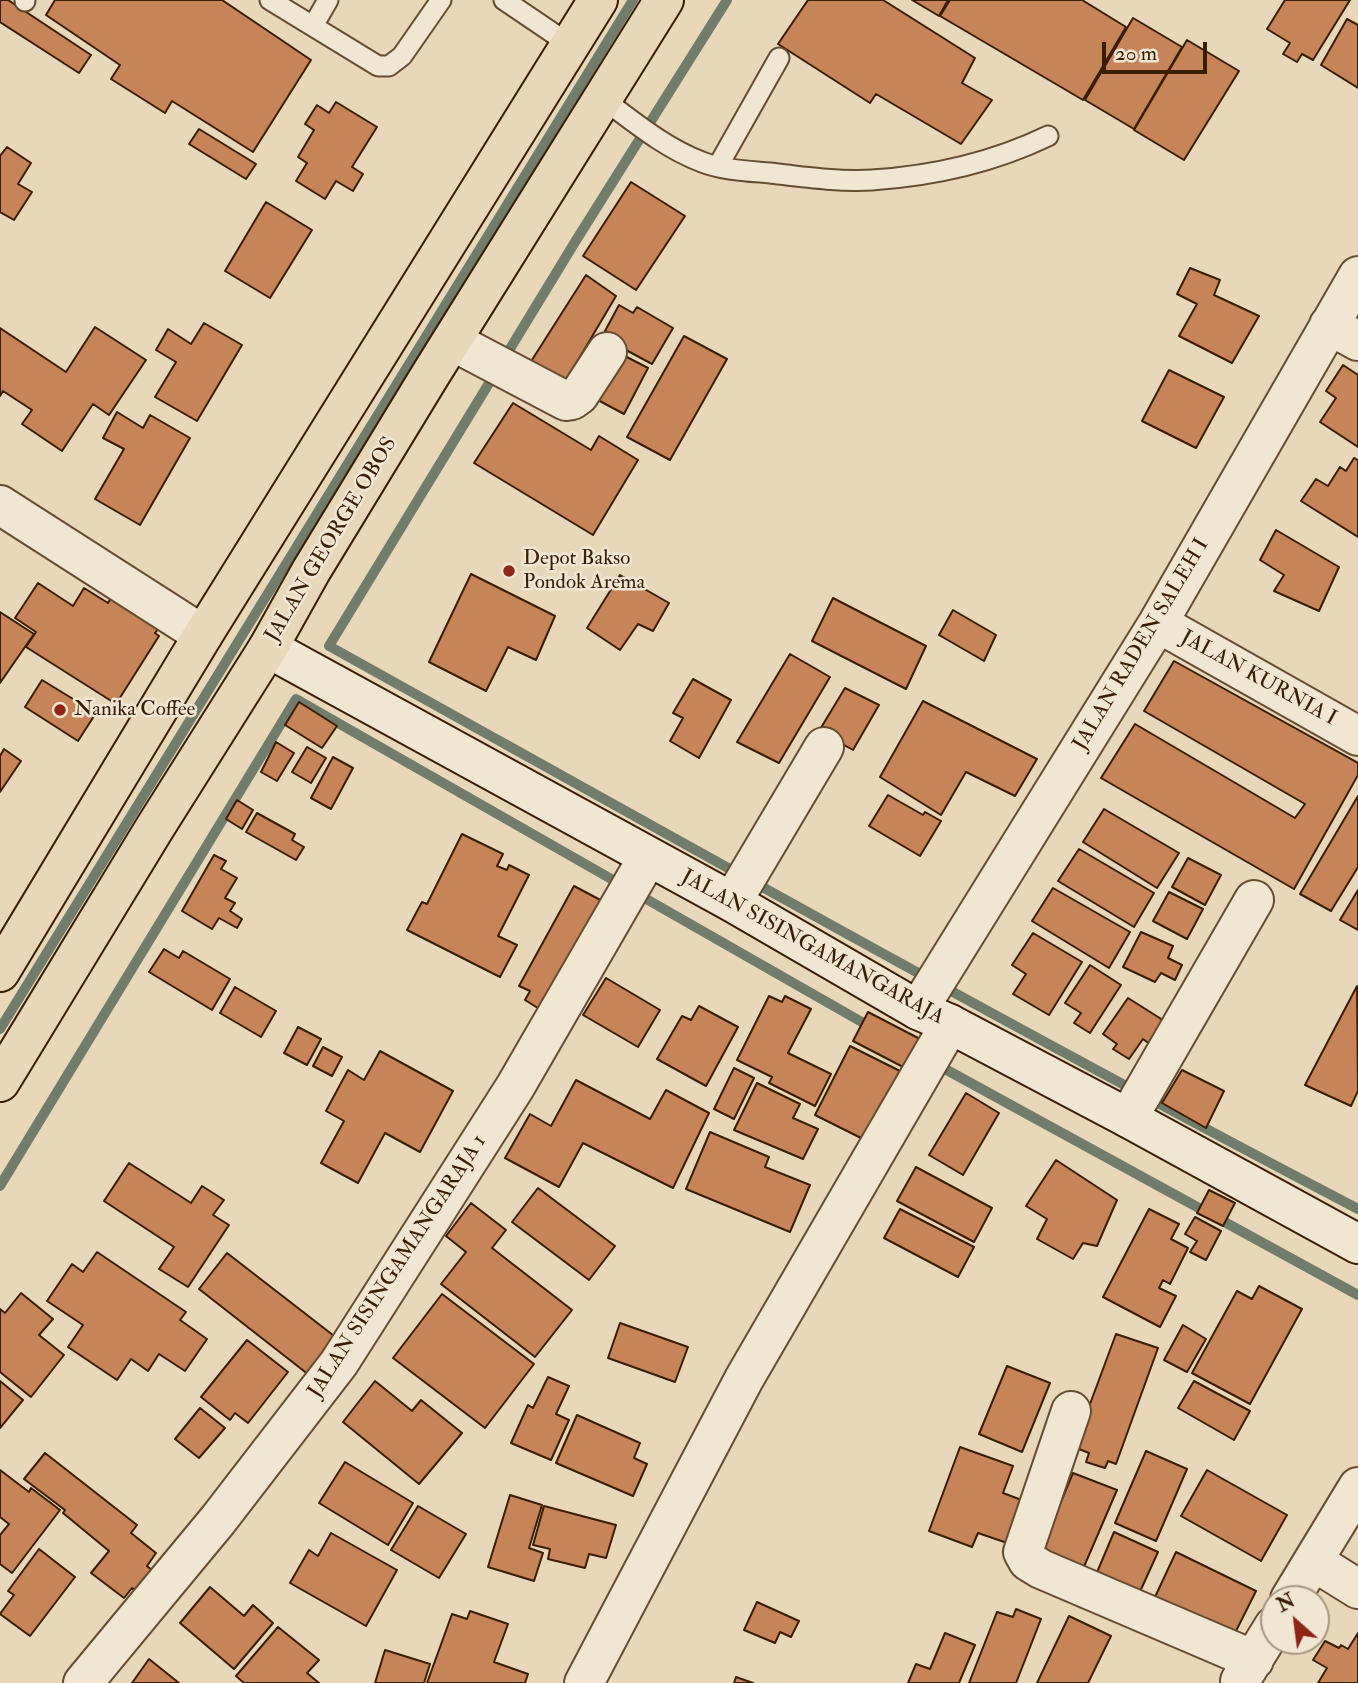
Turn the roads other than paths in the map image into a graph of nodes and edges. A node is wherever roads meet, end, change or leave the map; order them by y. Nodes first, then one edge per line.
1 (270, 0) edge
2 (328, 0) edge
3 (441, 0) edge
4 (504, 0) edge
5 (598, 0) edge
6 (664, 0) edge
7 (313, 26) junction
8 (569, 44) junction
9 (779, 58) dead end
10 (603, 99) junction
11 (1048, 136) dead end
12 (718, 166) junction
13 (1358, 276) edge
14 (1343, 333) edge
15 (452, 341) junction
16 (607, 352) dead end
17 (380, 353) junction
18 (429, 377) junction
19 (0, 505) edge
20 (1158, 623) junction
21 (203, 635) junction
22 (268, 649) junction
23 (1358, 736) edge
24 (824, 747) dead end
25 (648, 857) junction
26 (1254, 900) dead end
27 (732, 902) junction
28 (0, 972) edge
29 (934, 1017) junction
30 (0, 1082) edge
31 (1128, 1118) junction
32 (1358, 1244) edge
33 (1071, 1411) dead end
34 (1358, 1487) edge
35 (1313, 1561) junction
36 (1298, 1585) edge
37 (1358, 1589) edge
38 (1260, 1649) edge
39 (1246, 1672) edge
40 (83, 1683) edge
41 (583, 1683) edge

1 - 7 lane
2 - 7 lane
3 - 7 lane
4 - 8 lane
5 - 8 main road
6 - 10 main road, JALAN GEORGE OBOS
8 - 17 main road
9 - 12 lane
10 - 12 lane
10 - 15 main road, JALAN GEORGE OBOS
11 - 12 lane
13 - 14 street, JALAN RADEN SALEH I
14 - 20 street, JALAN RADEN SALEH I
15 - 16 street
15 - 18 main road, JALAN GEORGE OBOS
17 - 18 main road
17 - 21 main road
18 - 22 main road, JALAN GEORGE OBOS
19 - 21 street
20 - 23 street, JALAN KURNIA I
20 - 29 street, JALAN RADEN SALEH I
21 - 28 main road
22 - 25 street, JALAN SISINGAMANGARAJA
22 - 30 main road, JALAN GEORGE OBOS
24 - 27 street
25 - 27 street, JALAN SISINGAMANGARAJA
25 - 40 street, JALAN SISINGAMANGARAJA 1
26 - 31 street
27 - 29 street, JALAN SISINGAMANGARAJA
29 - 31 street, JALAN SISINGAMANGARAJA
29 - 41 street
31 - 32 street, JALAN SISINGAMANGARAJA
33 - 39 street
34 - 35 street
35 - 36 street
35 - 37 street
38 - 39 street

